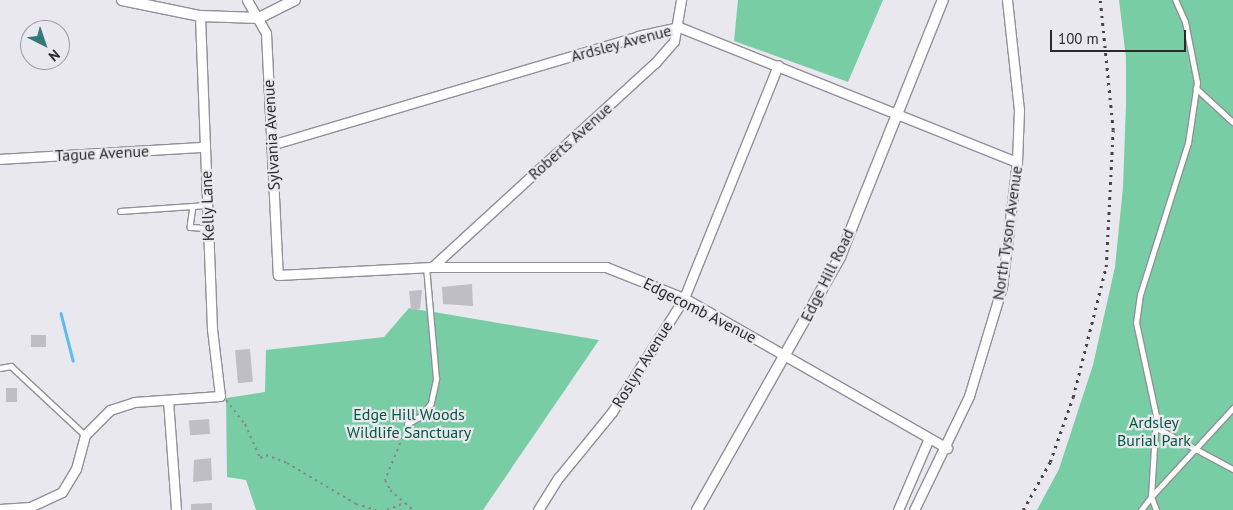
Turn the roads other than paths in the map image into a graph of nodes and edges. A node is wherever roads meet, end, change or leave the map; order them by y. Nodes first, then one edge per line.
1 (122, 0) edge
2 (248, 0) edge
3 (295, 0) edge
4 (681, 0) edge
5 (943, 0) edge
6 (1007, 0) edge
7 (1174, 0) edge
8 (200, 16) junction
9 (259, 18) junction
10 (679, 28) junction
11 (778, 65) junction
12 (1196, 88) junction
13 (896, 111) junction
14 (1233, 122) edge
15 (271, 145) junction
16 (204, 147) junction
17 (0, 159) edge
18 (1018, 162) junction
19 (207, 205) junction
20 (193, 206) junction
21 (120, 211) dead end
22 (208, 228) junction
23 (429, 268) junction
24 (278, 275) joint
25 (684, 298) junction
26 (786, 356) junction
27 (0, 368) edge
28 (168, 400) junction
29 (1233, 408) edge
30 (408, 424) road end
31 (1155, 427) junction
32 (85, 435) junction
33 (929, 438) junction
34 (947, 448) junction
35 (1197, 449) junction
36 (1233, 469) edge
37 (1151, 497) junction
38 (30, 508) edge
39 (0, 509) edge
40 (176, 510) edge
41 (538, 510) edge
42 (696, 510) edge
43 (898, 510) edge
44 (914, 510) edge
45 (1141, 510) edge
46 (1156, 510) edge

1 - 8 street
2 - 9 street, Sylvania Avenue
3 - 9 street
4 - 10 street, Roberts Avenue
5 - 13 street, Edge Hill Road
6 - 18 street, North Tyson Avenue
7 - 12 lane
8 - 9 street
8 - 16 street, Kelly Lane
9 - 15 street, Sylvania Avenue
10 - 11 street, Ardsley Avenue
10 - 15 street, Ardsley Avenue
10 - 23 street, Roberts Avenue
11 - 13 street, Ardsley Avenue
11 - 25 street, Roslyn Avenue
12 - 14 lane
12 - 31 lane
13 - 18 street, Ardsley Avenue
13 - 26 street, Edge Hill Road
15 - 24 street, Sylvania Avenue
16 - 17 street, Tague Avenue
16 - 19 street, Kelly Lane
18 - 34 street, North Tyson Avenue
19 - 20 lane
19 - 22 street, Kelly Lane
20 - 21 lane
20 - 22 lane
22 - 28 street, Kelly Lane
23 - 24 street, Edgecomb Avenue
23 - 25 street, Edgecomb Avenue
23 - 30 lane
25 - 26 street, Edgecomb Avenue
25 - 41 street, Roslyn Avenue
26 - 33 street, Edgecomb Avenue
26 - 42 street, Edge Hill Road
27 - 32 lane
28 - 32 street
28 - 40 street
29 - 35 lane
31 - 35 lane
31 - 37 lane
32 - 38 street
33 - 34 street, Edgecomb Avenue
33 - 43 street
34 - 44 street, North Tyson Avenue
35 - 36 lane
35 - 37 lane
37 - 45 lane
37 - 46 lane
38 - 39 street

